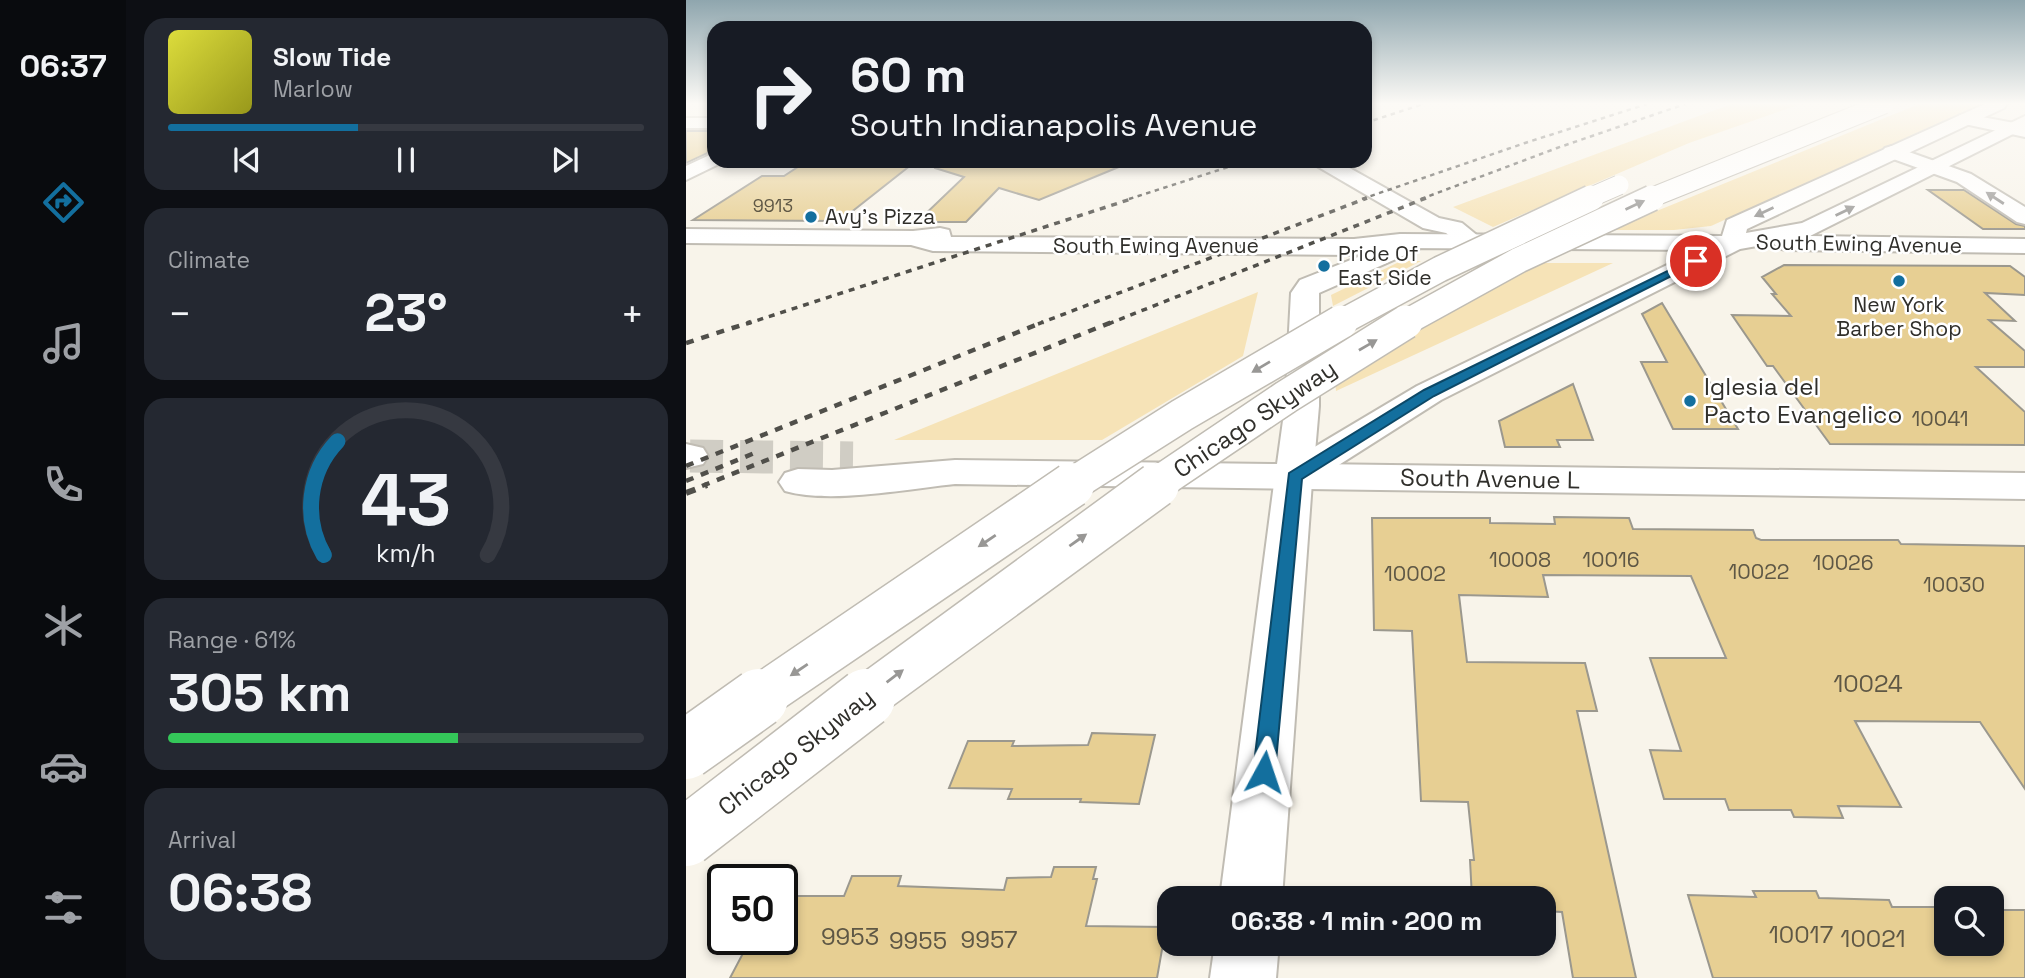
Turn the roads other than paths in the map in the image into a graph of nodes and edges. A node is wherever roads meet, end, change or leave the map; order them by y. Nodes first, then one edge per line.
1 (1712, 150) edge
2 (1770, 150) edge
3 (1897, 150) edge
4 (1970, 150) edge
5 (1892, 152) junction
6 (707, 163) edge
7 (1934, 167) junction
8 (1333, 168) edge
9 (1361, 168) edge
10 (686, 174) edge
11 (2025, 217) edge
12 (1463, 235) junction
13 (686, 236) edge
14 (1407, 241) junction
15 (1733, 243) junction
16 (2025, 246) edge
17 (853, 458) tunnel mouth
18 (955, 472) junction
19 (1294, 477) junction
20 (798, 482) dead end
21 (2025, 486) edge
22 (686, 750) edge
23 (686, 837) edge
24 (1252, 886) edge
25 (1246, 956) edge
26 (1243, 978) edge

1 -> 22 main road, Chicago Skyway, bridge
23 -> 2 main road, Chicago Skyway, bridge
3 - 5 main road
4 - 7 main road
5 - 7 main road
5 -> 15 main road
6 - 10 main road
11 -> 7 main road
15 -> 7 main road
8 - 12 main road
9 - 12 main road
12 - 14 main road, South Ewing Avenue
12 - 15 main road, South Ewing Avenue
13 - 14 main road, South Ewing Avenue
14 - 19 main road
15 - 16 main road, South Ewing Avenue
15 - 19 main road
17 - 18 main road, South Avenue L
18 - 19 main road, South Avenue L
18 - 20 main road, South Avenue L
19 - 21 main road, South Avenue L
19 - 24 main road
25 - 26 main road

